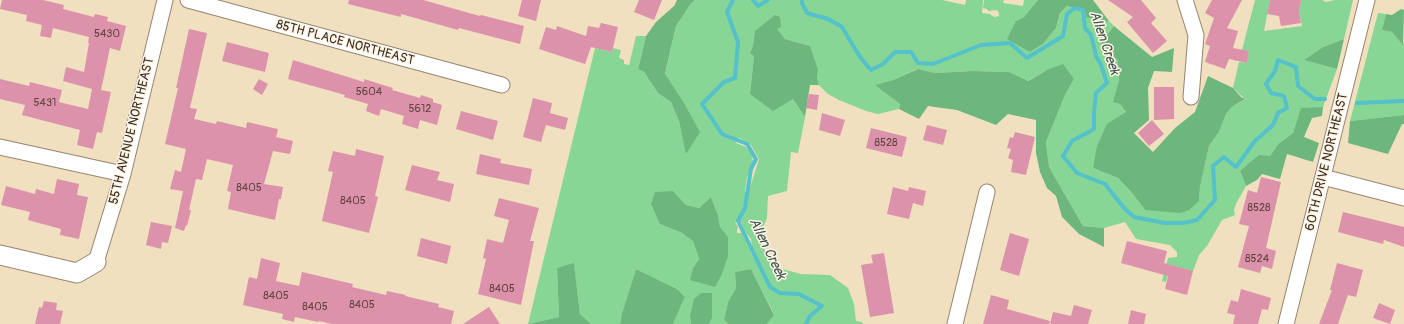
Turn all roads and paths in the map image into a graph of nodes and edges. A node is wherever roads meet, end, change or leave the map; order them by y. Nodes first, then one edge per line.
1 (165, 0) edge
2 (188, 0) edge
3 (1185, 0) edge
4 (1367, 0) edge
5 (502, 85) dead end
6 (1191, 96) dead end
7 (0, 147) edge
8 (122, 174) junction
9 (1323, 177) junction
10 (987, 192) dead end
11 (1404, 198) edge
12 (0, 255) edge
13 (96, 262) joint
14 (955, 324) edge
15 (1286, 324) edge

1 - 8 street, 55TH AVENUE NORTHEAST
2 - 5 street, 85TH PLACE NORTHEAST
3 - 6 street
4 - 9 street, 60TH DRIVE NORTHEAST
7 - 8 street
8 - 13 street, 55TH AVENUE NORTHEAST
9 - 11 street
9 - 15 street, 60TH DRIVE NORTHEAST
10 - 14 street
12 - 13 street

